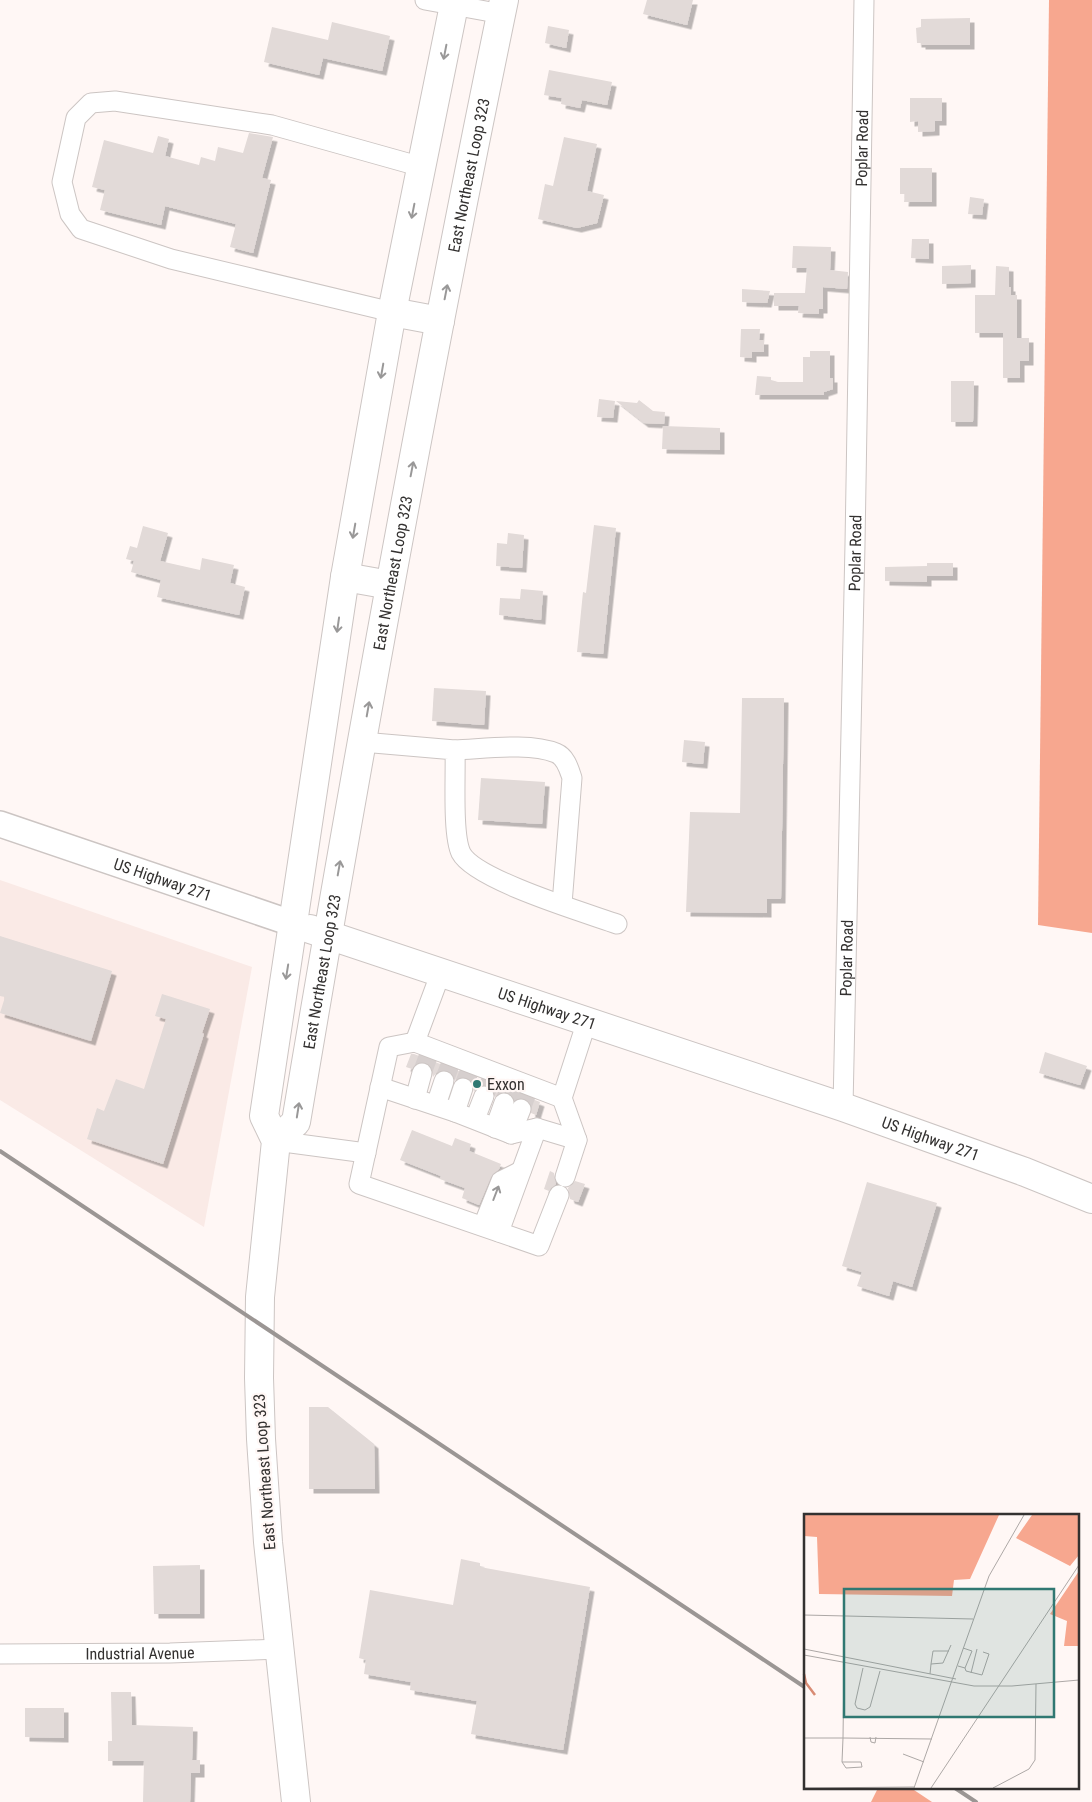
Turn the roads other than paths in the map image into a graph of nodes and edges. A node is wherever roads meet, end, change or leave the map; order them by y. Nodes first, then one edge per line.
1 (426, 0) edge
2 (864, 0) edge
3 (455, 2) edge
4 (503, 7) edge
5 (422, 167) junction
6 (392, 312) junction
7 (440, 321) junction
8 (345, 577) junction
9 (390, 585) junction
10 (362, 742) junction
11 (455, 750) junction
12 (0, 824) edge
13 (562, 904) junction
14 (294, 924) junction
15 (617, 924) dead end
16 (327, 934) junction
17 (441, 972) junction
18 (587, 1021) junction
19 (424, 1055) junction
20 (449, 1067) junction
21 (468, 1075) junction
22 (489, 1082) junction
23 (380, 1087) junction
24 (517, 1093) junction
25 (562, 1098) junction
26 (414, 1099) junction
27 (436, 1105) junction
28 (843, 1107) junction
29 (455, 1112) junction
30 (475, 1119) junction
31 (537, 1128) junction
32 (503, 1131) junction
33 (578, 1140) junction
34 (276, 1141) junction
35 (366, 1153) junction
36 (565, 1177) dead end
37 (559, 1195) dead end
38 (1092, 1199) edge
39 (491, 1229) junction
40 (280, 1649) junction
41 (0, 1654) edge
42 (296, 1802) edge

1 - 3 street
2 - 28 street, Poplar Road
3 - 4 street
3 -> 5 highway, East Northeast Loop 323
7 -> 4 highway, East Northeast Loop 323
5 -> 6 highway, East Northeast Loop 323
5 - 6 street
6 - 7 highway
6 -> 8 highway, East Northeast Loop 323
9 -> 7 highway, East Northeast Loop 323
8 - 9 highway
8 -> 14 highway, East Northeast Loop 323
10 -> 9 highway, East Northeast Loop 323
10 - 11 street
16 -> 10 highway, East Northeast Loop 323
11 - 13 street
11 - 13 street
12 - 14 main road, US Highway 271
13 - 15 street
14 - 16 highway, US Highway 271
14 -> 34 highway, East Northeast Loop 323
16 - 17 highway, US Highway 271
34 -> 16 highway, East Northeast Loop 323
17 - 18 highway, US Highway 271
17 - 19 street
18 - 25 street
18 - 28 highway, US Highway 271
19 - 20 street
19 - 23 street
19 - 26 street
20 - 21 street
20 - 27 street
21 - 22 street
21 - 29 street
22 - 24 street
22 - 30 street
23 - 26 street
23 - 35 street
24 - 25 street
24 - 32 street
25 - 33 street
26 - 27 street
27 - 29 street
28 - 38 highway, US Highway 271
29 - 30 street
30 - 32 street
31 - 32 street
31 - 33 street
31 - 39 street
33 - 36 street
34 - 35 street
34 - 40 highway, East Northeast Loop 323
35 - 39 street
37 - 39 street
40 - 41 street, Industrial Avenue
40 - 42 highway, East Northeast Loop 323

